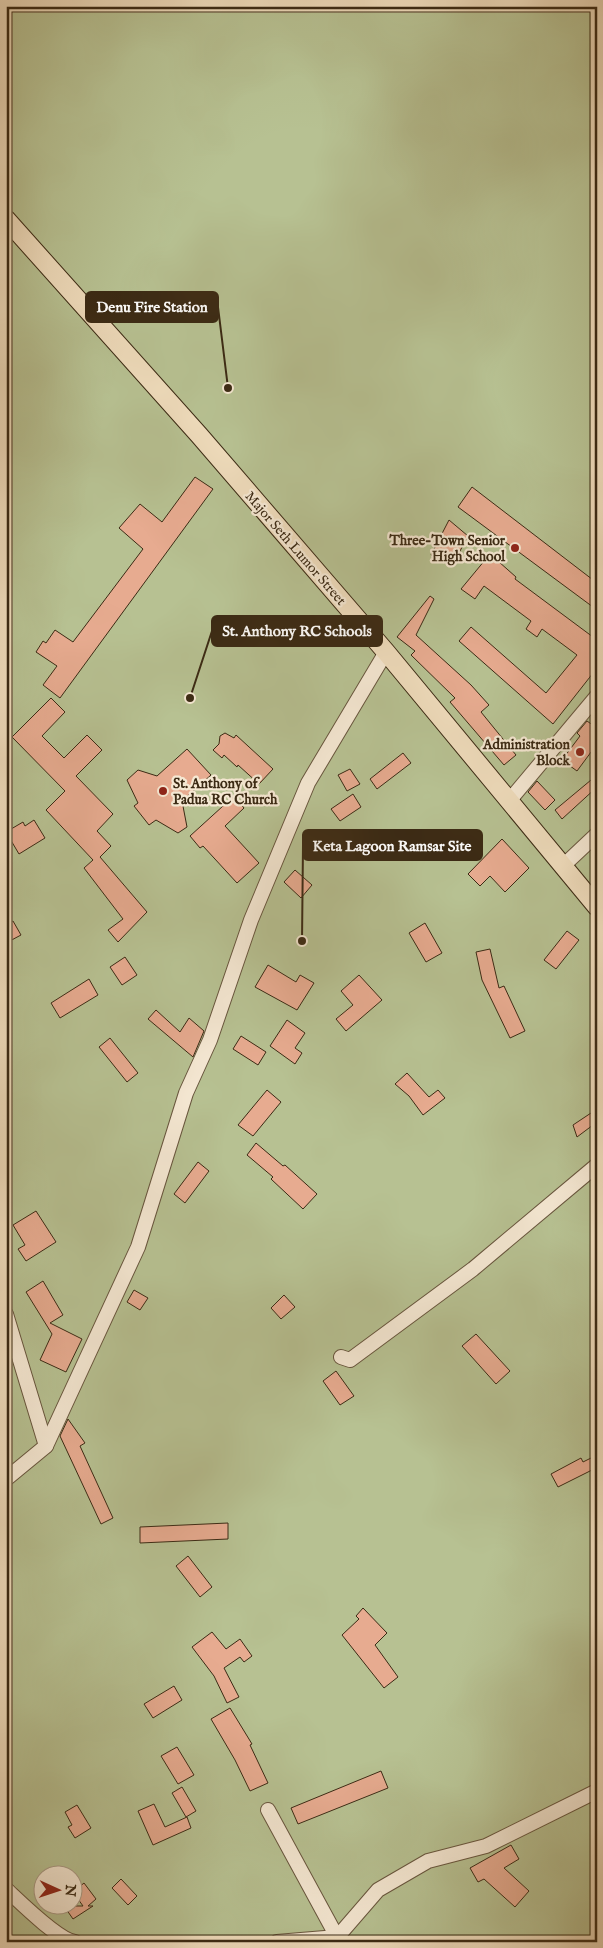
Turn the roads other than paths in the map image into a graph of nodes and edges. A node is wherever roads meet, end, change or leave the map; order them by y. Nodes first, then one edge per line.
1 (6, 219) edge
2 (386, 652) junction
3 (597, 696) edge
4 (509, 801) junction
5 (597, 834) edge
6 (563, 866) junction
7 (597, 907) edge
8 (597, 1165) edge
9 (6, 1314) edge
10 (341, 1357) dead end
11 (46, 1446) junction
12 (6, 1479) edge
13 (597, 1791) edge
14 (268, 1810) dead end
15 (6, 1889) edge
16 (338, 1940) edge
17 (75, 1942) edge
18 (278, 1942) edge

1 - 2 main road, Major Seth Lumor Street
2 - 4 main road, Major Seth Lumor Street
2 - 11 street
3 - 4 street
4 - 6 main road, Major Seth Lumor Street
5 - 6 street
6 - 7 main road, Major Seth Lumor Street
8 - 10 street
9 - 11 street
11 - 12 street
13 - 16 street
14 - 16 street
15 - 17 street
16 - 18 street

